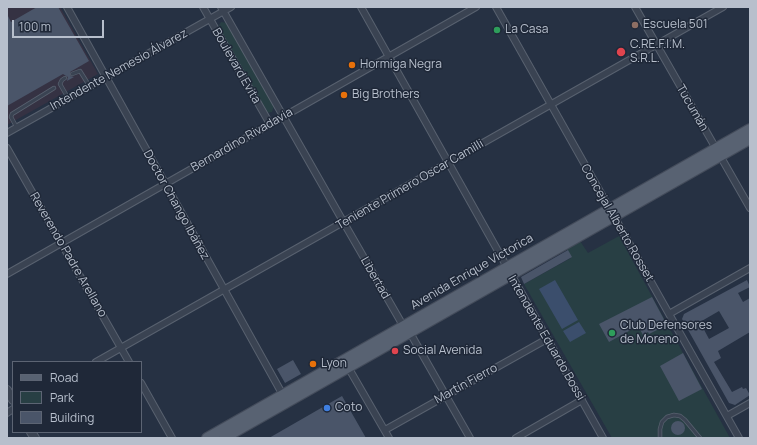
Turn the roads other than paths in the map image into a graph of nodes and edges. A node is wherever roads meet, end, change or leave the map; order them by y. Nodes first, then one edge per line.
1 (67, 7) edge
2 (203, 7) edge
3 (231, 7) edge
4 (361, 7) edge
5 (476, 7) edge
6 (496, 7) edge
7 (635, 7) edge
8 (723, 7) edge
9 (223, 9) edge
10 (210, 19) junction
11 (656, 45) junction
12 (389, 57) junction
13 (72, 74) dead end
14 (65, 78) dead end
15 (106, 78) junction
16 (90, 87) junction
17 (54, 88) dead end
18 (69, 99) junction
19 (551, 104) junction
20 (283, 116) junction
21 (270, 124) junction
22 (16, 128) junction
23 (750, 129) edge
24 (7, 133) edge
25 (750, 139) edge
26 (7, 148) edge
27 (718, 152) junction
28 (448, 162) junction
29 (164, 184) junction
30 (750, 208) edge
31 (611, 212) junction
32 (344, 223) junction
33 (61, 243) junction
34 (750, 268) edge
35 (508, 271) junction
36 (7, 274) edge
37 (224, 290) junction
38 (669, 314) junction
39 (407, 329) junction
40 (547, 339) junction
41 (121, 348) junction
42 (98, 361) edge
43 (128, 361) edge
44 (348, 367) junction
45 (142, 385) edge
46 (446, 396) junction
47 (285, 399) junction
48 (582, 400) junction
49 (750, 403) edge
50 (727, 416) junction
51 (385, 430) junction
52 (172, 438) edge
53 (207, 438) edge
54 (224, 438) edge
55 (389, 438) edge
56 (470, 438) edge
57 (516, 438) edge
58 (603, 438) edge
59 (660, 438) edge
60 (700, 438) edge
61 (739, 438) edge

1 - 15 street, Doctor Chango Ibáñez
2 - 10 street, Boulevard Evita
3 - 9 street, Intendente Nemesio Álvarez
4 - 12 street, Intendente Eduardo Bossi
5 - 12 street, Bernardino Rivadavia
6 - 19 street, Concejal Alberto Rosset
7 - 11 street, Tucumán
8 - 11 street, Teniente Primero Oscar Camilli
9 - 10 street, Intendente Nemesio Álvarez
9 - 20 street, Boulevard Evita
10 - 15 street, Intendente Nemesio Álvarez
10 - 21 street, Boulevard Evita
11 - 19 street, Teniente Primero Oscar Camilli
11 - 27 street, Tucumán
12 - 20 street, Bernardino Rivadavia
12 - 28 street, Intendente Eduardo Bossi
13 - 16 lane
14 - 18 lane
15 - 16 street, Intendente Nemesio Álvarez
15 - 29 street, Doctor Chango Ibáñez
16 - 18 street, Intendente Nemesio Álvarez
17 - 22 lane
18 - 22 street, Intendente Nemesio Álvarez
19 - 28 street, Teniente Primero Oscar Camilli
19 - 31 street, Concejal Alberto Rosset
20 - 21 street, Bernardino Rivadavia
20 - 32 street, Libertad
21 - 29 street, Bernardino Rivadavia
22 - 24 street, Intendente Nemesio Álvarez
23 - 27 main road, Avenida Enrique Victorica
25 - 27 main road, Avenida Enrique Victorica
26 - 33 street, Reverendo Padre Arellano
27 - 30 street, Tucumán
27 - 31 main road, Avenida Enrique Victorica
28 - 32 street, Teniente Primero Oscar Camilli
28 - 35 street, Intendente Eduardo Bossi
29 - 33 street, Bernardino Rivadavia
29 - 37 street, Doctor Chango Ibáñez
31 - 35 main road, Avenida Enrique Victorica
31 - 38 street, Concejal Alberto Rosset
32 - 37 street, Teniente Primero Oscar Camilli
32 - 39 street, Libertad
33 - 36 street, Bernardino Rivadavia
33 - 41 street, Reverendo Padre Arellano
34 - 38 street
35 - 39 main road, Avenida Enrique Victorica
35 - 40 street, Intendente Eduardo Bossi
37 - 41 street, Teniente Primero Oscar Camilli
37 - 47 street, Doctor Chango Ibáñez
38 - 50 street, Concejal Alberto Rosset
39 - 44 main road, Avenida Enrique Victorica
39 - 46 street, Libertad
39 - 47 main road, Avenida Enrique Victorica
40 - 46 street, Martín Fierro
40 - 48 street, Intendente Eduardo Bossi
41 - 42 street, Teniente Primero Oscar Camilli
41 - 43 street, Reverendo Padre Arellano
44 - 47 main road, Avenida Enrique Victorica
44 - 51 street
45 - 52 street
46 - 51 street, Martín Fierro
46 - 56 street, Libertad
47 - 53 main road, Avenida Enrique Victorica
47 - 54 main road, Avenida Enrique Victorica
48 - 57 street
48 - 58 street, Intendente Eduardo Bossi
49 - 50 street
50 - 61 street, Concejal Alberto Rosset
51 - 55 street
59 - 60 lane

